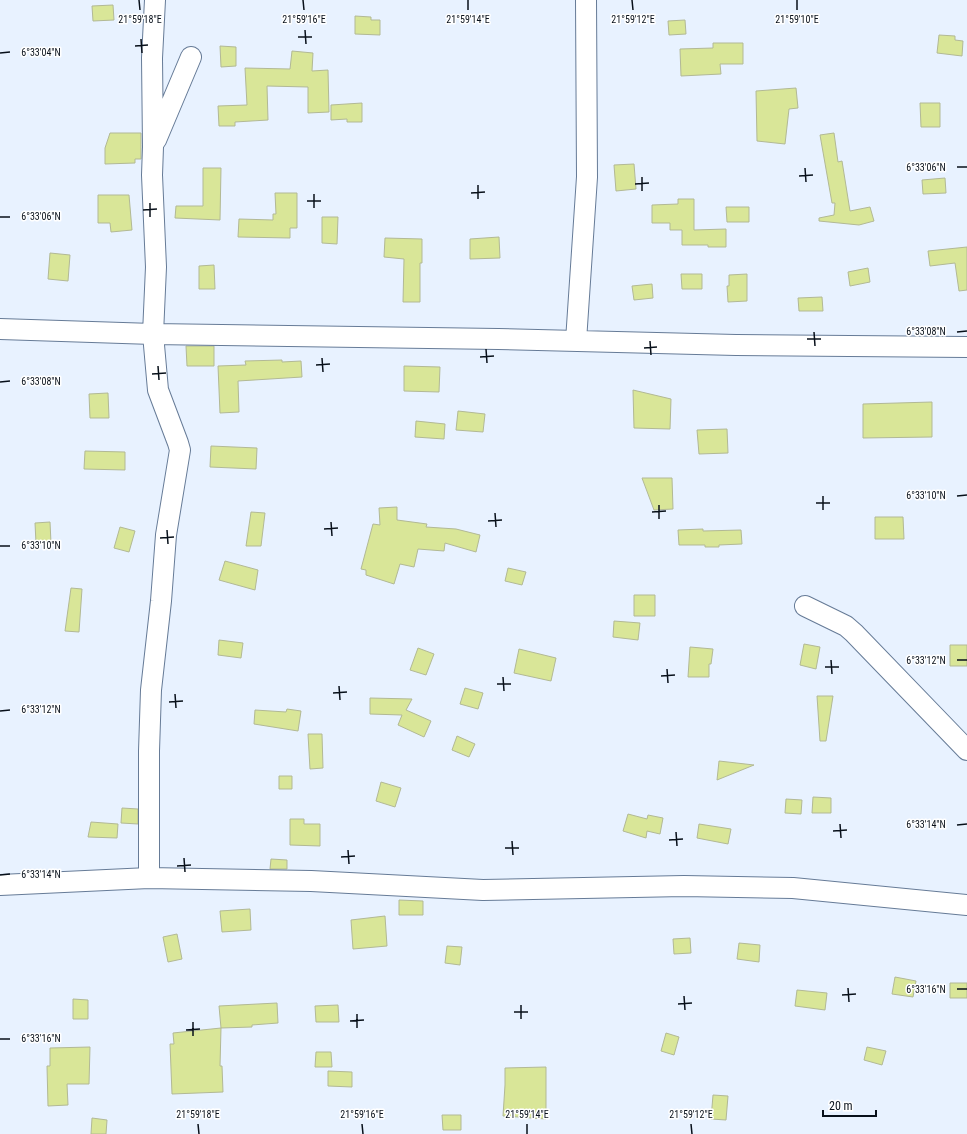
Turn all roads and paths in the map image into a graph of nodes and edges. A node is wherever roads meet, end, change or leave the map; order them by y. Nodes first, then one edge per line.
1 (155, 0) edge
2 (586, 0) edge
3 (191, 57) dead end
4 (153, 147) junction
5 (0, 329) edge
6 (153, 334) junction
7 (576, 341) junction
8 (967, 346) edge
9 (804, 606) dead end
10 (967, 750) edge
11 (149, 878) junction
12 (0, 885) edge
13 (967, 905) edge

1 - 4 street
2 - 7 street
3 - 4 street
4 - 6 street
5 - 6 street
6 - 7 street
6 - 11 street
7 - 8 street
9 - 10 street
11 - 12 street
11 - 13 street

